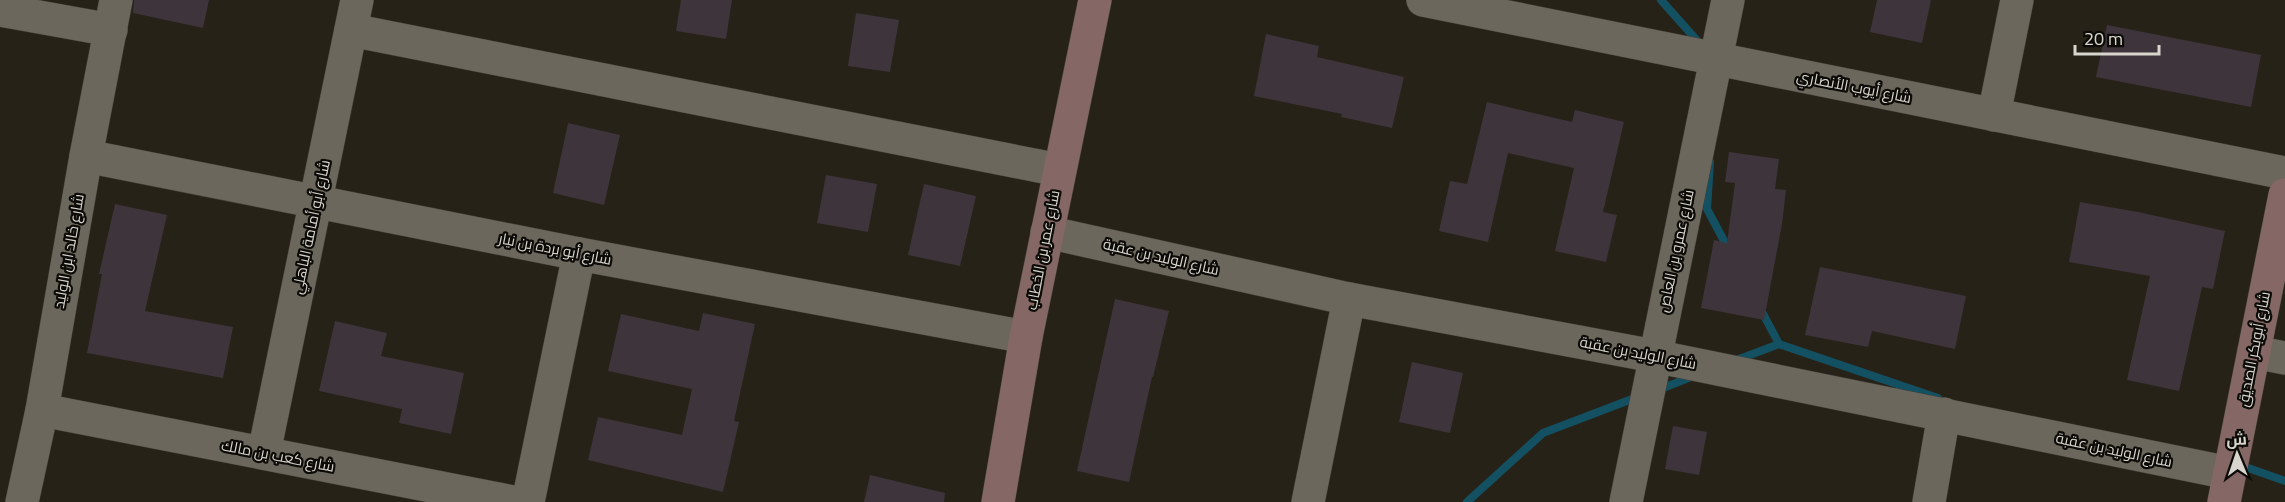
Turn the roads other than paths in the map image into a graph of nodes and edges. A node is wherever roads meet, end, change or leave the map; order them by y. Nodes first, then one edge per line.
1 (1095, 0) edge
2 (1728, 0) edge
3 (2017, 0) edge
4 (1431, 1) edge
5 (0, 10) edge
6 (114, 15) edge
7 (354, 15) edge
8 (1717, 59) junction
9 (1994, 115) junction
10 (86, 156) junction
11 (1059, 170) junction
12 (2285, 173) edge
13 (2285, 195) edge
14 (316, 202) junction
15 (1047, 232) junction
16 (579, 254) junction
17 (1349, 299) junction
18 (1026, 337) junction
19 (2269, 355) edge
20 (1654, 356) junction
21 (42, 410) junction
22 (1944, 414) junction
23 (264, 453) junction
24 (2227, 488) edge
25 (22, 502) edge
26 (513, 502) edge
27 (528, 502) edge
28 (998, 502) edge
29 (1308, 502) edge
30 (1626, 502) edge
31 (1929, 502) edge

1 - 11 street, شارع عمر بن الخطاب
2 - 8 street, شارع عمرو بن العاص
3 - 9 street
4 - 8 street, شارع أيوب الأنصاري
5 - 6 street
6 - 10 street, شارع خالد ابن الوليد
7 - 11 street
7 - 14 street, شارع أبو أمامة الباهلي
8 - 9 street, شارع أيوب الأنصاري
8 - 20 street, شارع عمرو بن العاص
9 - 12 street, شارع أيوب الأنصاري
10 - 14 street, شارع أبو بردة بن نيار
10 - 21 street, شارع خالد ابن الوليد
11 - 15 street, شارع عمر بن الخطاب
13 - 19 street, شارع أبوبكر الصديق
14 - 16 street, شارع أبو بردة بن نيار
14 - 23 street, شارع أبو أمامة الباهلي
15 - 17 street, شارع الوليد بن عقبة
15 - 18 street, شارع عمر بن الخطاب
16 - 18 street, شارع أبو بردة بن نيار
16 - 27 street
17 - 20 street, شارع الوليد بن عقبة
17 - 29 street
18 - 28 street, شارع عمر بن الخطاب
19 - 24 street, شارع أبوبكر الصديق
20 - 22 street, شارع الوليد بن عقبة
20 - 30 street, شارع عمرو بن العاص
21 - 23 street, شارع كعب بن مالك
21 - 25 street, شارع خالد ابن الوليد
22 - 24 street, شارع الوليد بن عقبة
22 - 31 street
23 - 26 street, شارع كعب بن مالك

